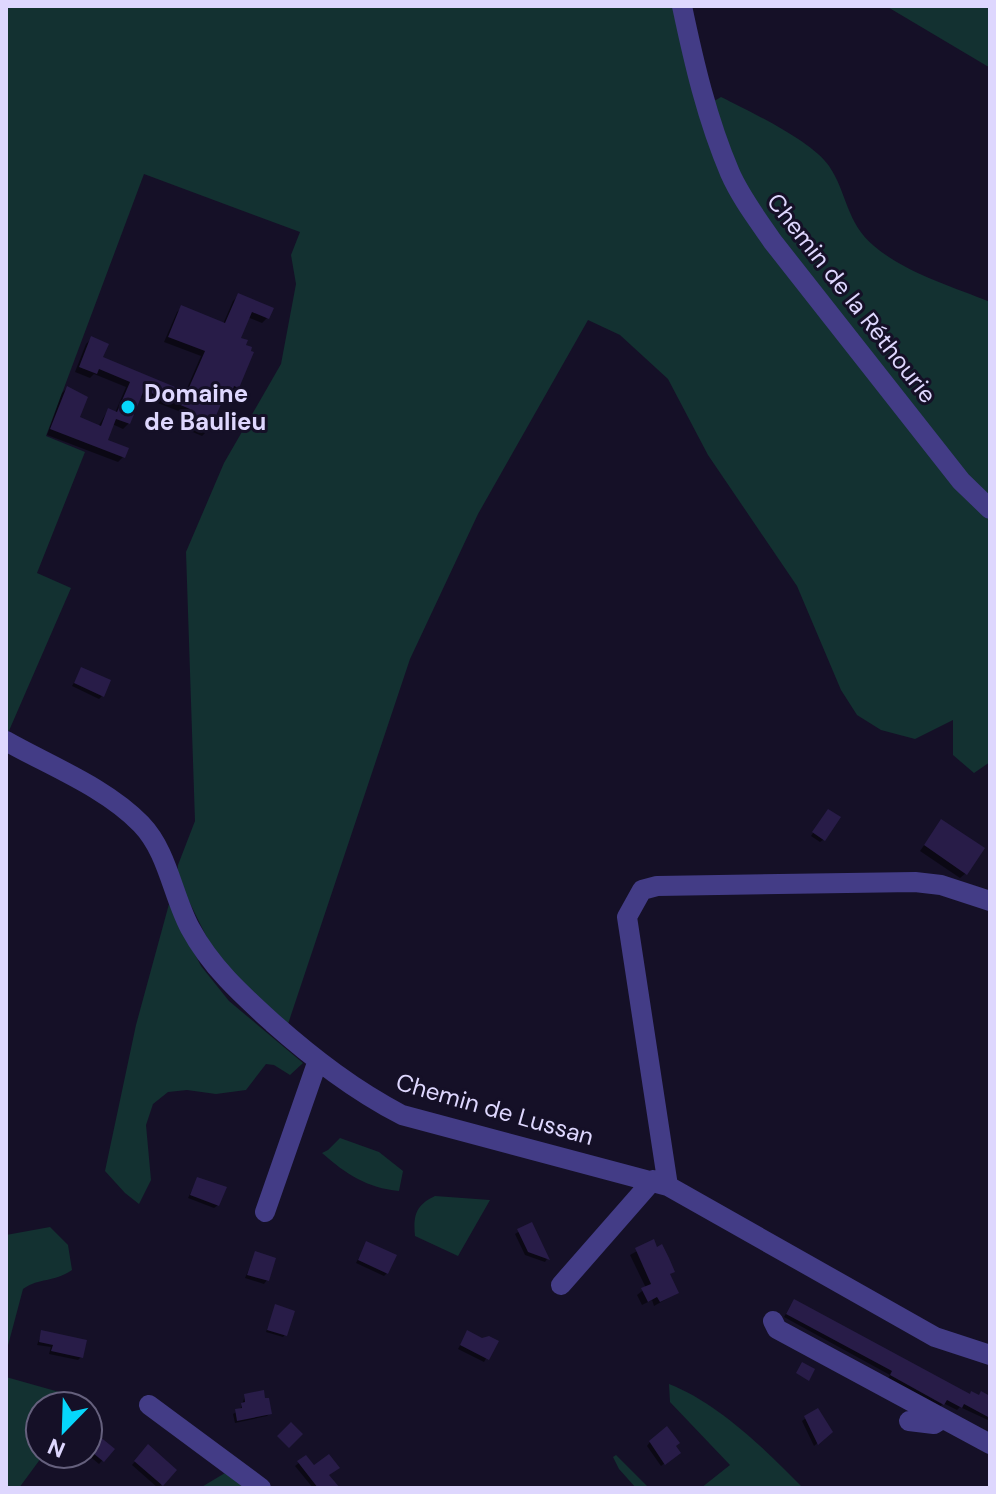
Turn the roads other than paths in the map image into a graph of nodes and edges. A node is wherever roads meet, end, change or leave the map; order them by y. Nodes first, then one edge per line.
1 (682, 6) edge
2 (990, 509) edge
3 (6, 741) edge
4 (990, 901) edge
5 (317, 1063) junction
6 (660, 1183) junction
7 (265, 1212) dead end
8 (561, 1285) dead end
9 (773, 1321) dead end
10 (990, 1355) edge
11 (149, 1405) dead end
12 (942, 1419) junction
13 (909, 1421) dead end
14 (990, 1444) edge
15 (261, 1488) edge

1 - 2 street, Chemin de la Réthourie
3 - 5 street, Chemin de Lussan
4 - 6 street
5 - 6 street, Chemin de Lussan
5 - 7 street
6 - 8 street
6 - 10 street, Chemin de Lussan
9 - 12 street
11 - 15 street
12 - 13 street
12 - 14 street

